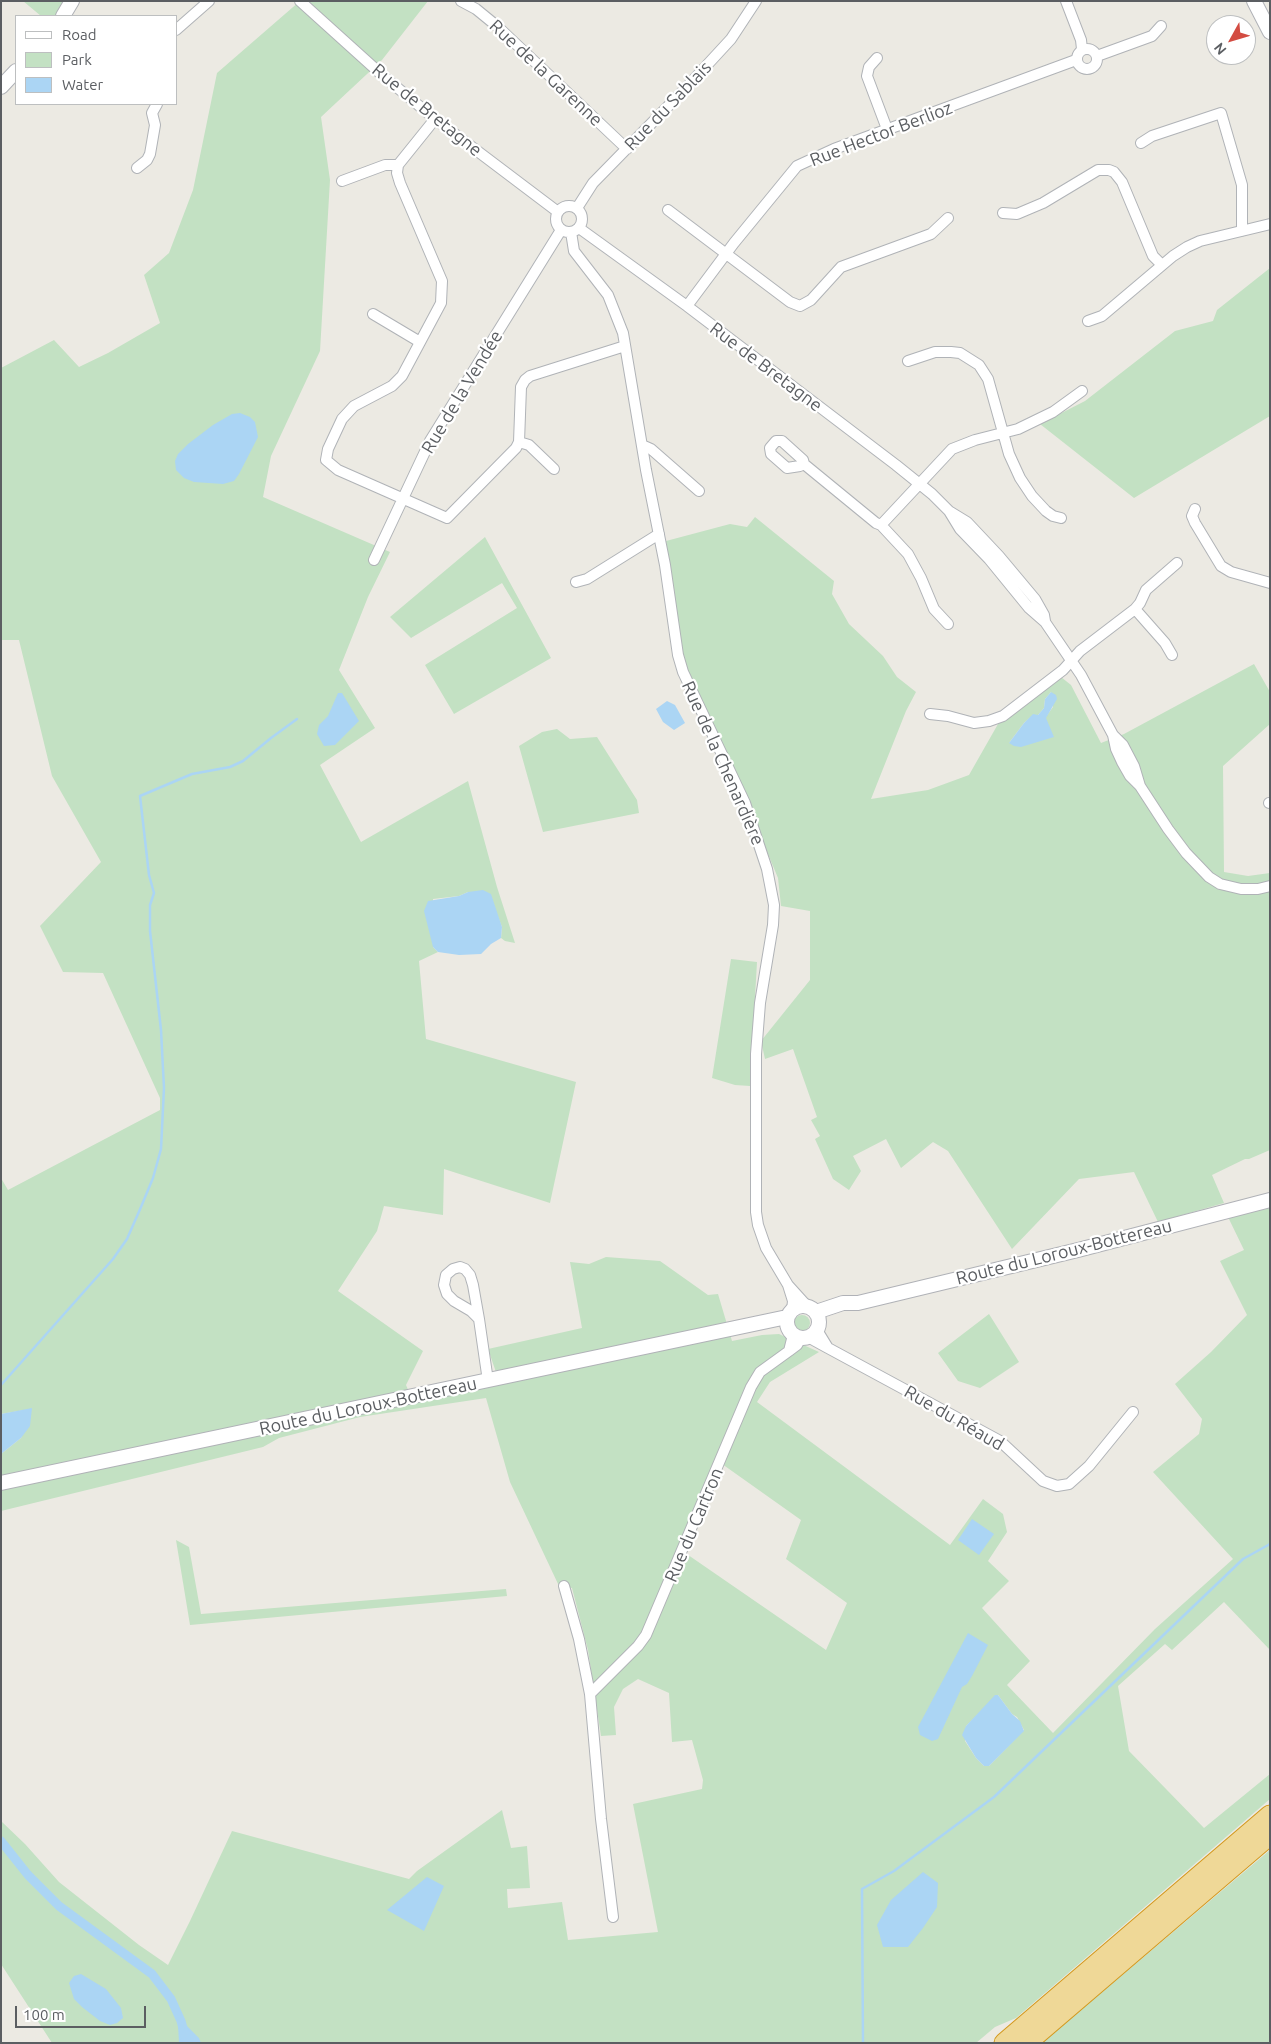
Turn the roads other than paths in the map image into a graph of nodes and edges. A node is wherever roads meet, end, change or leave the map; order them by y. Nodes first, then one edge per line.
1 (72, 1) edge
2 (209, 1) edge
3 (300, 1) edge
4 (461, 1) edge
5 (756, 1) edge
6 (1066, 1) edge
7 (1254, 1) edge
8 (63, 15) edge
9 (1162, 26) dead end
10 (178, 28) edge
11 (1270, 32) edge
12 (1082, 50) junction
13 (1096, 56) junction
14 (877, 58) dead end
15 (1076, 60) junction
16 (15, 72) edge
17 (2, 86) edge
18 (157, 105) edge
19 (434, 119) junction
20 (887, 129) junction
21 (1141, 143) dead end
22 (627, 149) junction
23 (398, 165) junction
24 (137, 168) dead end
25 (342, 181) dead end
26 (577, 208) junction
27 (668, 210) dead end
28 (558, 212) junction
29 (1002, 213) dead end
30 (948, 218) dead end
31 (1270, 224) edge
32 (570, 230) junction
33 (1242, 231) junction
34 (727, 254) junction
35 (1162, 266) junction
36 (687, 306) junction
37 (373, 314) dead end
38 (1088, 321) dead end
39 (420, 342) junction
40 (625, 346) junction
41 (908, 361) dead end
42 (1082, 391) dead end
43 (1004, 433) junction
44 (519, 442) junction
45 (642, 445) junction
46 (804, 464) dead end
47 (554, 469) dead end
48 (920, 484) junction
49 (699, 491) dead end
50 (403, 498) junction
51 (1195, 509) dead end
52 (1061, 518) dead end
53 (881, 525) junction
54 (659, 534) junction
55 (374, 560) dead end
56 (1177, 563) dead end
57 (576, 582) dead end
58 (1270, 583) edge
59 (1135, 609) junction
60 (948, 624) dead end
61 (1172, 655) dead end
62 (1071, 660) junction
63 (930, 714) dead end
64 (1270, 886) edge
65 (1270, 1200) edge
66 (480, 1319) junction
67 (803, 1323) junction
68 (488, 1381) junction
69 (1133, 1412) dead end
70 (1, 1483) edge
71 (564, 1586) dead end
72 (590, 1694) junction
73 (1270, 1815) edge
74 (1270, 1835) edge
75 (613, 1917) dead end
76 (1004, 2043) edge
77 (1027, 2043) edge

1 - 8 main road
2 - 10 street
3 - 19 street, Rue de Bretagne
4 - 22 street, Rue de la Garenne
5 - 22 street, Rue du Sablais
6 - 12 street
7 - 11 main road
9 - 13 street
12 - 13 street
12 - 15 street
13 - 15 street
14 - 20 street
15 - 20 street, Rue Hector Berlioz
16 - 17 main road
18 - 24 street
19 - 23 street
19 - 28 street, Rue de Bretagne
20 - 34 street, Rue Hector Berlioz
21 - 33 street
22 - 26 street, Rue du Sablais
23 - 25 street
23 - 39 street
26 - 28 street
26 - 32 street
27 - 34 street
28 - 32 street
29 - 35 street
30 - 34 street
31 - 33 street
32 - 36 street, Rue de Bretagne
32 - 40 street, Rue de la Chenardière
32 - 50 street, Rue de la Vendée
33 - 35 street
34 - 36 street, Rue Hector Berlioz
35 - 38 street
36 - 48 street, Rue de Bretagne
37 - 39 street
39 - 50 street
40 - 44 street
40 - 45 street, Rue de la Chenardière
41 - 43 street
42 - 43 street
43 - 48 street
43 - 52 street
44 - 47 street
44 - 50 street
45 - 49 street
45 - 54 street, Rue de la Chenardière
46 - 53 street
48 - 53 street
48 - 62 street, Rue de Bretagne
50 - 55 street, Rue de la Vendée
51 - 58 street
53 - 60 street
54 - 57 street
54 - 67 street, Rue de la Chenardière
56 - 59 street
59 - 61 street
59 - 62 street
62 - 63 street
62 - 64 street, Rue de Bretagne
65 - 67 main road, Route du Loroux-Bottereau
66 - 66 street
66 - 68 street
67 - 68 main road, Route du Loroux-Bottereau
67 - 69 street, Rue du Réaud
67 - 72 street, Rue du Cartron
68 - 70 main road, Route du Loroux-Bottereau
71 - 72 street
72 - 75 street
73 - 76 highway
74 - 77 highway

